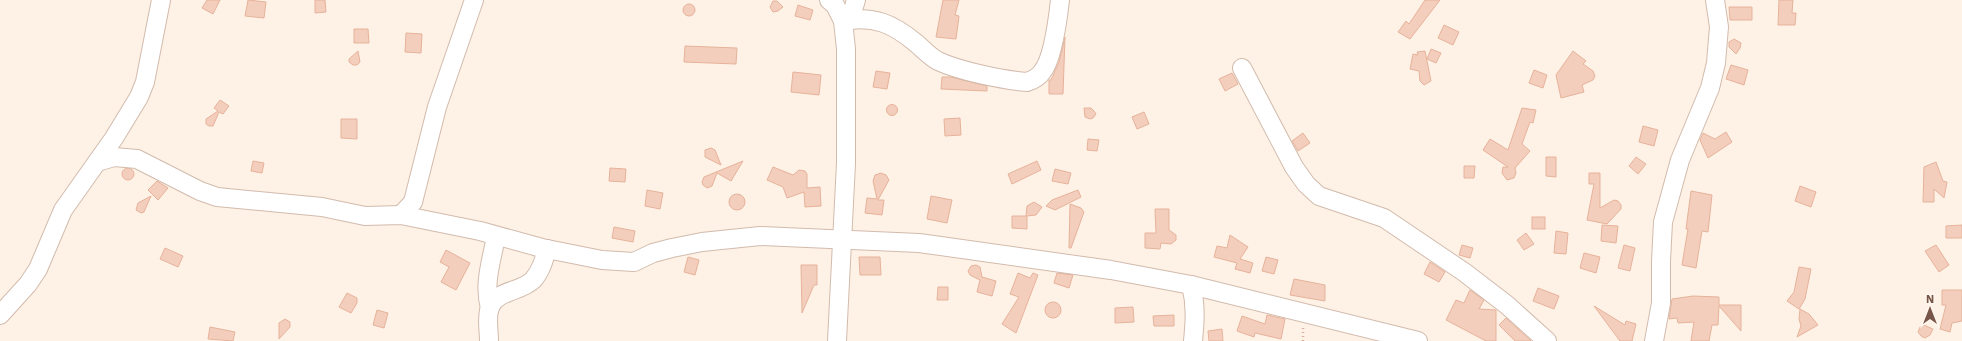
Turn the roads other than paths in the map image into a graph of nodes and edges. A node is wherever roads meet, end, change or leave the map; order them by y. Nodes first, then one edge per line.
1 (161, 0) edge
2 (474, 0) edge
3 (829, 0) edge
4 (856, 0) edge
5 (1060, 0) edge
6 (1715, 0) edge
7 (847, 20) junction
8 (1242, 68) dead end
9 (97, 162) junction
10 (413, 202) junction
11 (401, 215) junction
12 (426, 220) junction
13 (496, 236) junction
14 (843, 240) junction
15 (547, 249) junction
16 (1191, 285) junction
17 (490, 308) junction
18 (0, 315) edge
19 (490, 341) edge
20 (837, 341) edge
21 (1193, 341) edge
22 (1418, 341) edge
23 (1547, 341) edge
24 (1654, 341) edge

1 - 9 street
2 - 10 street
3 - 7 street
4 - 7 street
5 - 7 street
6 - 24 street
7 - 14 street
8 - 23 street
9 - 11 street
9 - 18 street
10 - 11 street
10 - 12 street
11 - 12 street
12 - 13 street
13 - 15 street
13 - 17 street
14 - 15 street
14 - 16 street
14 - 20 street
15 - 17 street
16 - 21 street
16 - 22 street
17 - 19 street

